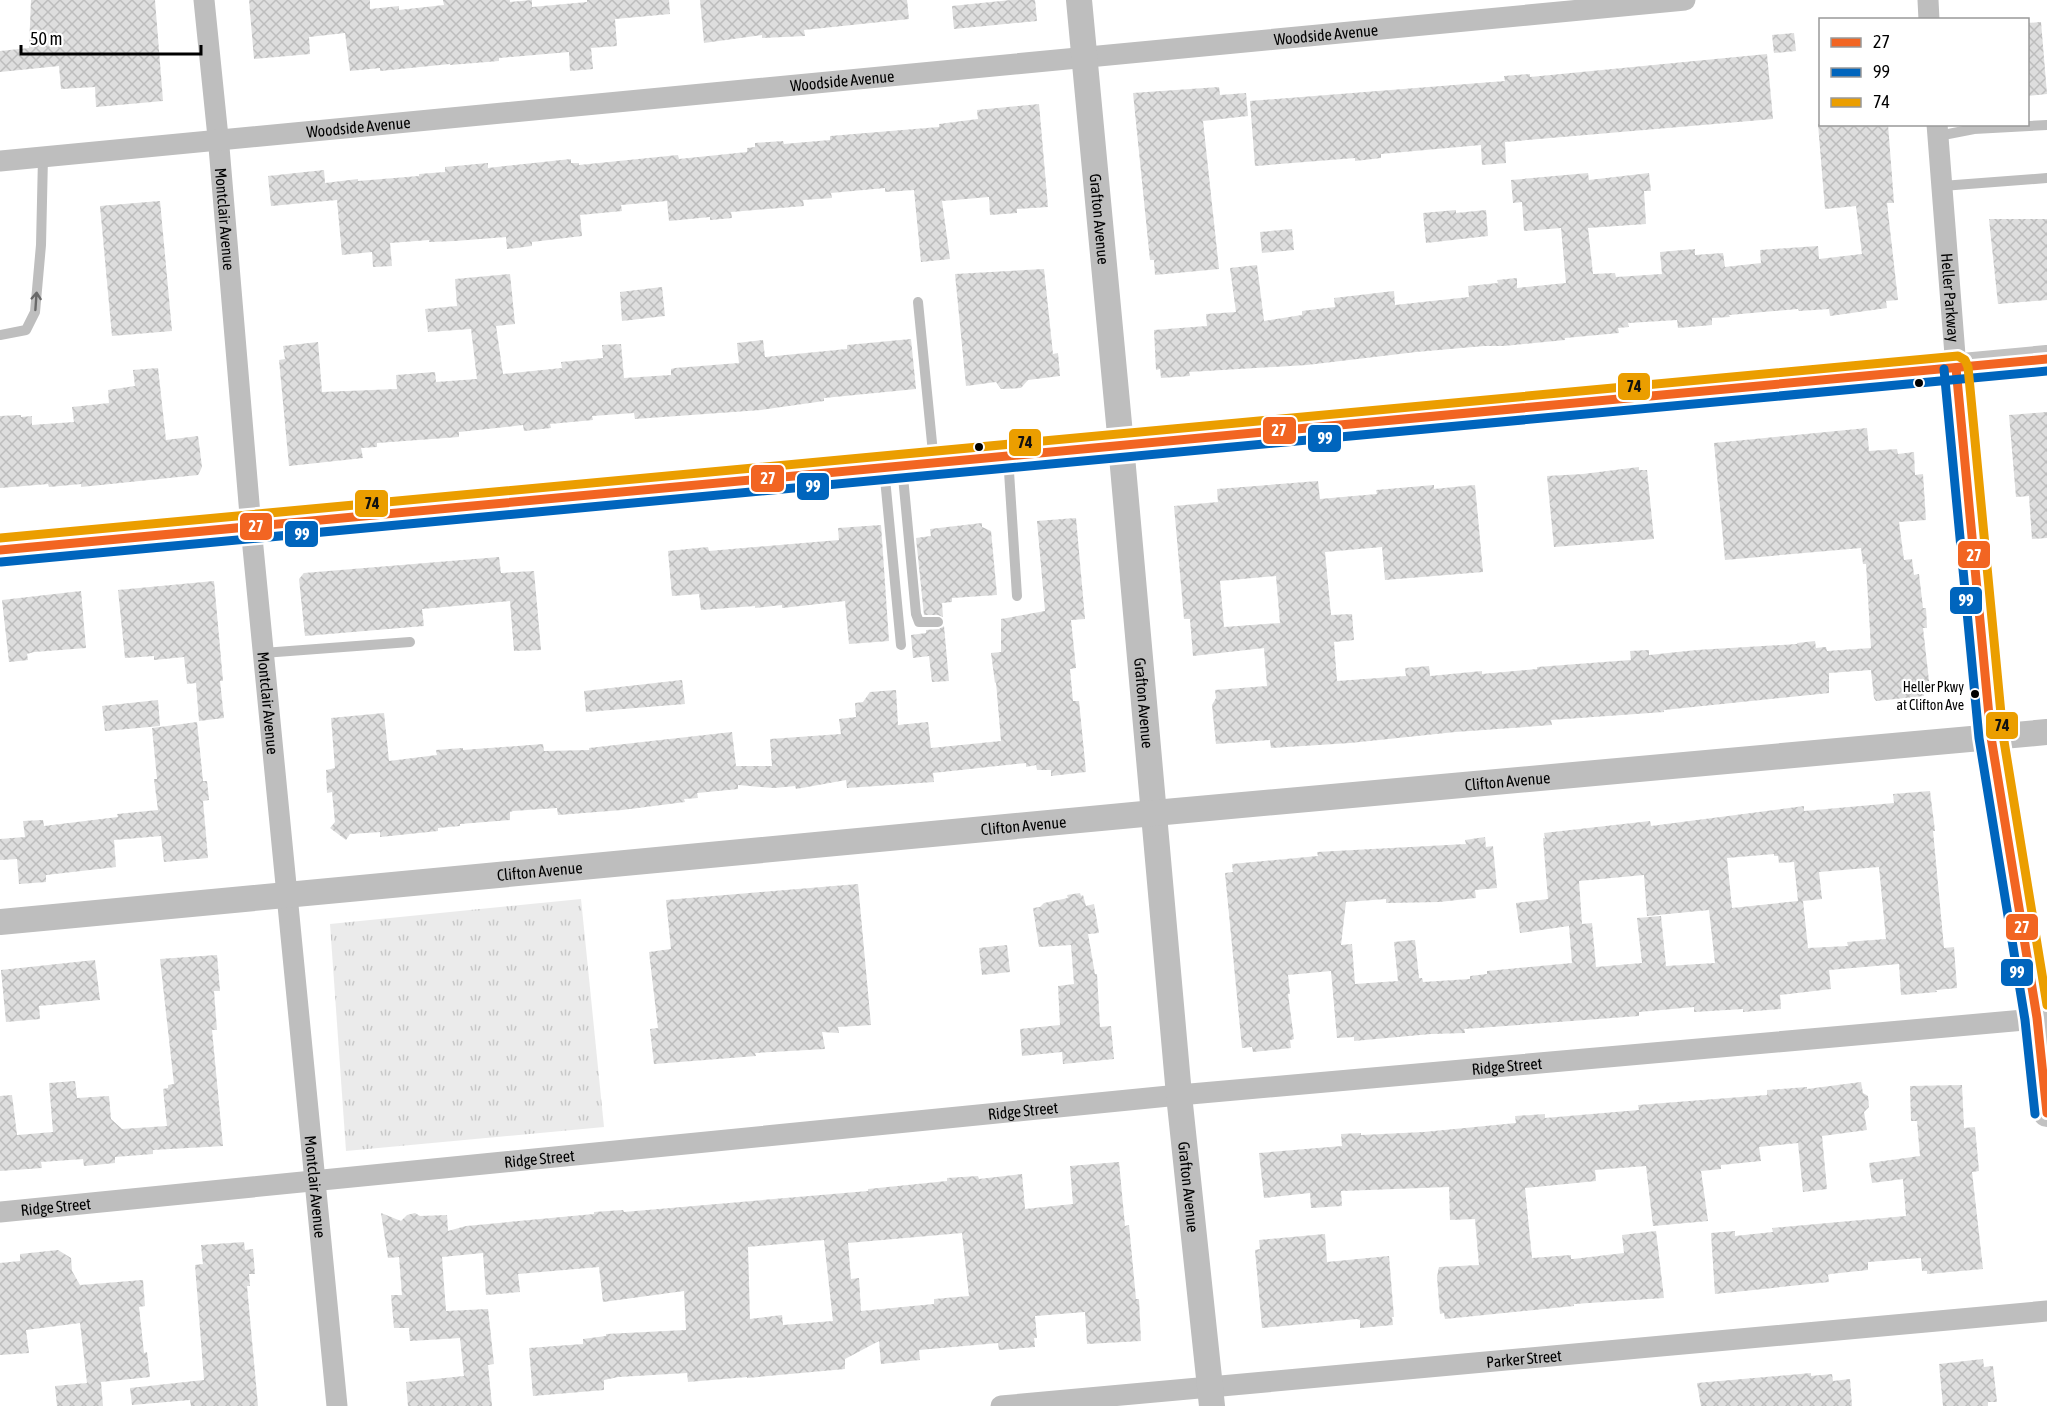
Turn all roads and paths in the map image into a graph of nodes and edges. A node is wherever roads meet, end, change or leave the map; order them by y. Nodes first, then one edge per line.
1 (204, 0) edge
2 (1079, 0) edge
3 (1685, 0) edge
4 (1928, 0) edge
5 (1929, 18) edge
6 (1085, 57) junction
7 (2047, 124) edge
8 (2029, 125) edge
9 (2018, 126) edge
10 (1937, 130) edge
11 (218, 140) junction
12 (43, 156) junction
13 (0, 161) edge
14 (2047, 178) edge
15 (1942, 186) junction
16 (918, 302) dead end
17 (0, 335) edge
18 (2047, 359) edge
19 (1956, 368) junction
20 (1121, 445) junction
21 (1008, 456) junction
22 (934, 463) junction
23 (893, 467) junction
24 (250, 527) junction
25 (0, 549) edge
26 (1017, 596) dead end
27 (938, 622) dead end
28 (410, 642) dead end
29 (901, 645) dead end
30 (263, 653) junction
31 (2047, 732) edge
32 (1991, 737) junction
33 (1154, 813) junction
34 (287, 896) junction
35 (0, 922) edge
36 (2042, 1018) edge
37 (1179, 1095) junction
38 (2047, 1113) edge
39 (315, 1181) junction
40 (0, 1212) edge
41 (2047, 1311) edge
42 (1211, 1396) edge
43 (337, 1406) edge
44 (1001, 1406) edge

1 - 11 street, Montclair Avenue
2 - 6 street, Grafton Avenue
3 - 6 street, Woodside Avenue
4 - 5 street
6 - 11 street, Woodside Avenue
6 - 20 street, Grafton Avenue
7 - 8 lane
9 - 10 lane
10 - 15 street, Heller Parkway
11 - 12 street, Woodside Avenue
11 - 24 street, Montclair Avenue
12 - 13 street, Woodside Avenue
17 -> 12 lane
14 - 15 lane
15 - 19 street, Heller Parkway
16 - 22 lane
18 - 19 main road
19 - 20 main road
19 - 32 main road, Heller Parkway
20 - 21 main road
20 - 33 street, Grafton Avenue
21 - 22 main road
21 - 26 lane
22 - 23 main road
23 - 24 main road
23 - 27 lane
23 - 29 lane
24 - 25 main road
24 - 30 street, Montclair Avenue
28 - 30 lane
30 - 34 street, Montclair Avenue
31 - 32 street, Clifton Avenue
32 - 33 street, Clifton Avenue
32 - 36 main road, Heller Parkway
33 - 34 street, Clifton Avenue
33 - 37 street, Grafton Avenue
34 - 35 street, Clifton Avenue
34 - 39 street, Montclair Avenue
36 - 37 street, Ridge Street
36 - 38 main road, Heller Parkway
37 - 39 street, Ridge Street
37 - 42 street, Grafton Avenue
39 - 40 street, Ridge Street
39 - 43 street, Montclair Avenue
41 - 42 street, Parker Street
42 - 44 street, Parker Street

